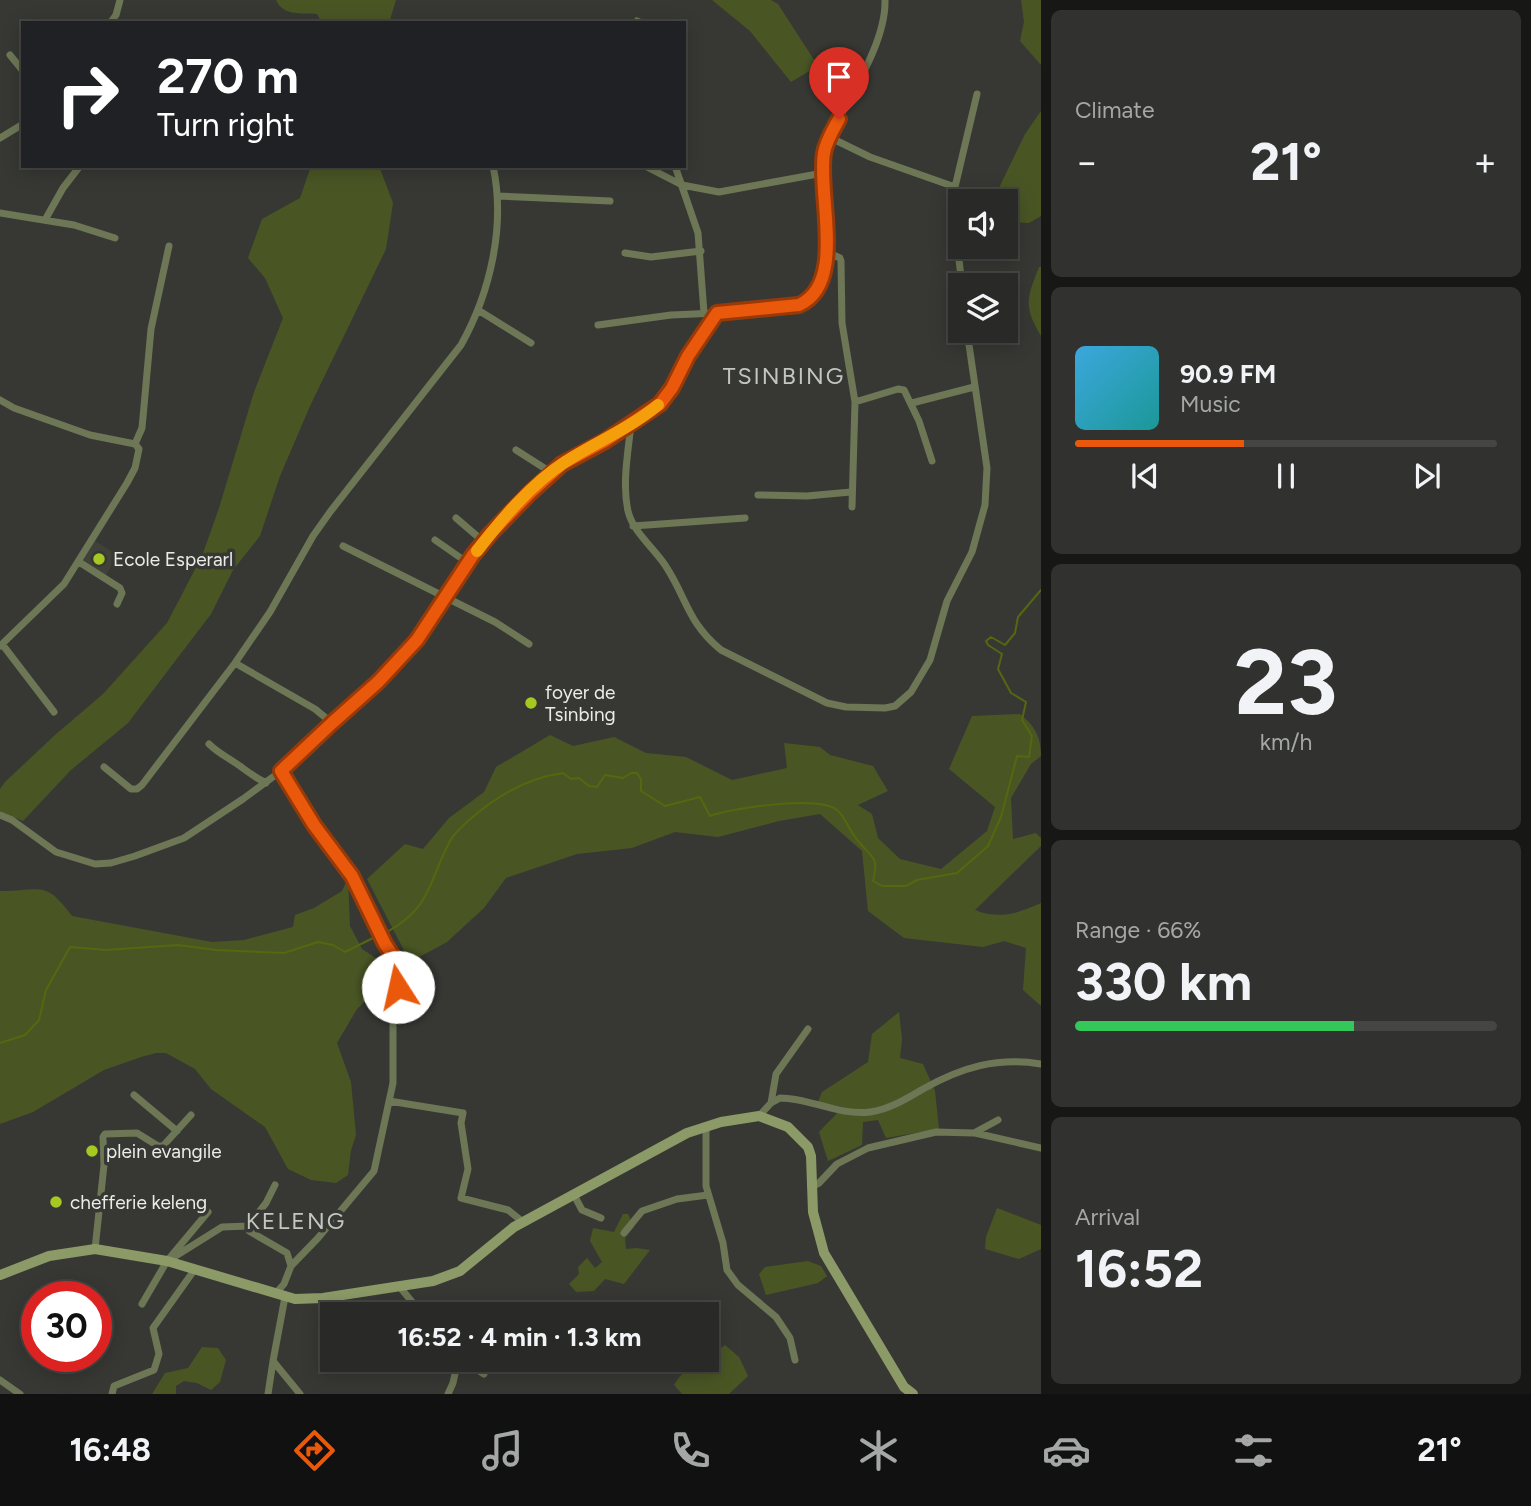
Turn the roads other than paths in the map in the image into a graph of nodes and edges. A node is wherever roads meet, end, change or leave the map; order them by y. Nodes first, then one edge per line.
1 (120, 0) edge
2 (885, 0) edge
3 (112, 21) edge
4 (10, 55) dead end
5 (21, 69) edge
6 (977, 94) dead end
7 (21, 125) edge
8 (830, 137) junction
9 (0, 138) edge
10 (78, 168) edge
11 (493, 168) edge
12 (649, 168) edge
13 (676, 168) edge
14 (823, 173) junction
15 (681, 185) junction
16 (955, 187) junction
17 (498, 196) junction
18 (610, 201) dead end
19 (0, 213) edge
20 (45, 220) junction
21 (115, 238) dead end
22 (169, 246) dead end
23 (701, 251) junction
24 (828, 252) junction
25 (625, 253) dead end
26 (961, 273) edge
27 (478, 310) junction
28 (704, 313) junction
29 (717, 313) junction
30 (598, 325) dead end
31 (531, 343) dead end
32 (968, 343) edge
33 (974, 387) junction
34 (0, 400) edge
35 (855, 402) junction
36 (912, 403) junction
37 (631, 424) junction
38 (135, 444) junction
39 (516, 450) dead end
40 (932, 461) dead end
41 (552, 472) junction
42 (851, 492) junction
43 (758, 495) dead end
44 (852, 507) dead end
45 (456, 518) dead end
46 (745, 518) dead end
47 (633, 526) junction
48 (435, 540) dead end
49 (484, 542) junction
50 (343, 546) dead end
51 (79, 562) junction
52 (468, 562) junction
53 (446, 598) junction
54 (117, 604) dead end
55 (529, 643) dead end
56 (1, 645) edge
57 (235, 663) junction
58 (54, 712) dead end
59 (332, 723) junction
60 (209, 744) dead end
61 (104, 767) dead end
62 (281, 771) junction
63 (266, 783) junction
64 (0, 815) edge
65 (807, 1030) dead end
66 (1041, 1064) edge
67 (134, 1095) dead end
68 (388, 1101) junction
69 (771, 1102) junction
70 (191, 1115) dead end
71 (759, 1116) junction
72 (999, 1120) dead end
73 (706, 1126) junction
74 (177, 1131) junction
75 (974, 1133) junction
76 (1041, 1148) edge
77 (275, 1185) dead end
78 (811, 1187) junction
79 (574, 1195) junction
80 (708, 1195) junction
81 (208, 1212) dead end
82 (601, 1219) dead end
83 (523, 1222) junction
84 (248, 1226) junction
85 (624, 1233) dead end
86 (95, 1250) junction
87 (167, 1261) junction
88 (291, 1265) junction
89 (195, 1269) junction
90 (0, 1275) edge
91 (399, 1286) junction
92 (275, 1294) junction
93 (285, 1297) junction
94 (412, 1302) edge
95 (142, 1304) dead end
96 (795, 1360) dead end
97 (273, 1362) junction
98 (456, 1372) edge
99 (481, 1372) edge
100 (484, 1374) dead end
101 (0, 1380) edge
102 (20, 1394) edge
103 (112, 1394) edge
104 (268, 1394) edge
105 (300, 1394) edge
106 (448, 1394) edge
107 (913, 1394) edge

1 - 3 street
2 - 8 street
4 - 5 street
6 - 16 street
7 - 9 street
8 - 14 street
8 - 16 street
10 - 20 street
11 - 17 street
12 - 15 street
13 - 15 street
14 - 15 street
14 - 24 street
15 - 23 street
16 - 26 street
17 - 18 street
17 - 27 street
19 - 20 street
20 - 21 street
22 - 38 street
23 - 25 street
23 - 28 street
24 - 29 street
24 - 35 street
27 - 31 street
27 - 57 street
28 - 29 street
28 - 30 street
29 - 37 street
32 - 33 street
33 - 36 street
33 - 47 street
34 - 38 street
35 - 36 street
35 - 42 street
36 - 40 street
37 - 41 street
37 - 47 street
38 - 51 street
39 - 41 street
41 - 49 street
42 - 43 street
42 - 44 street
45 - 49 street
46 - 47 street
48 - 52 street
49 - 52 street
50 - 53 street
51 - 54 street
51 - 56 street
52 - 53 street
53 - 55 street
53 - 59 street
56 - 58 street
57 - 59 street
57 - 61 street
59 - 62 street
60 - 63 street
62 - 63 street
62 - 68 street
63 - 64 street
65 - 69 street
66 - 69 street
67 - 74 street
68 - 83 street
68 - 88 street
69 - 71 street
70 - 74 street
71 - 73 main road
71 - 78 main road
72 - 75 street
73 - 79 main road
73 - 80 street
74 - 86 street
75 - 76 street
75 - 78 street
77 - 84 street
78 - 107 main road
79 - 82 street
79 - 83 main road
80 - 85 street
80 - 96 street
81 - 87 street
83 - 91 main road
84 - 87 street
84 - 88 street
86 - 87 main road
86 - 90 main road
87 - 89 main road
87 - 95 street
88 - 92 street
89 - 92 main road
89 - 103 street
91 - 93 main road
91 - 94 street
92 - 93 main road
93 - 97 street
97 - 104 street
97 - 105 street
98 - 106 street
99 - 100 street
101 - 102 street

